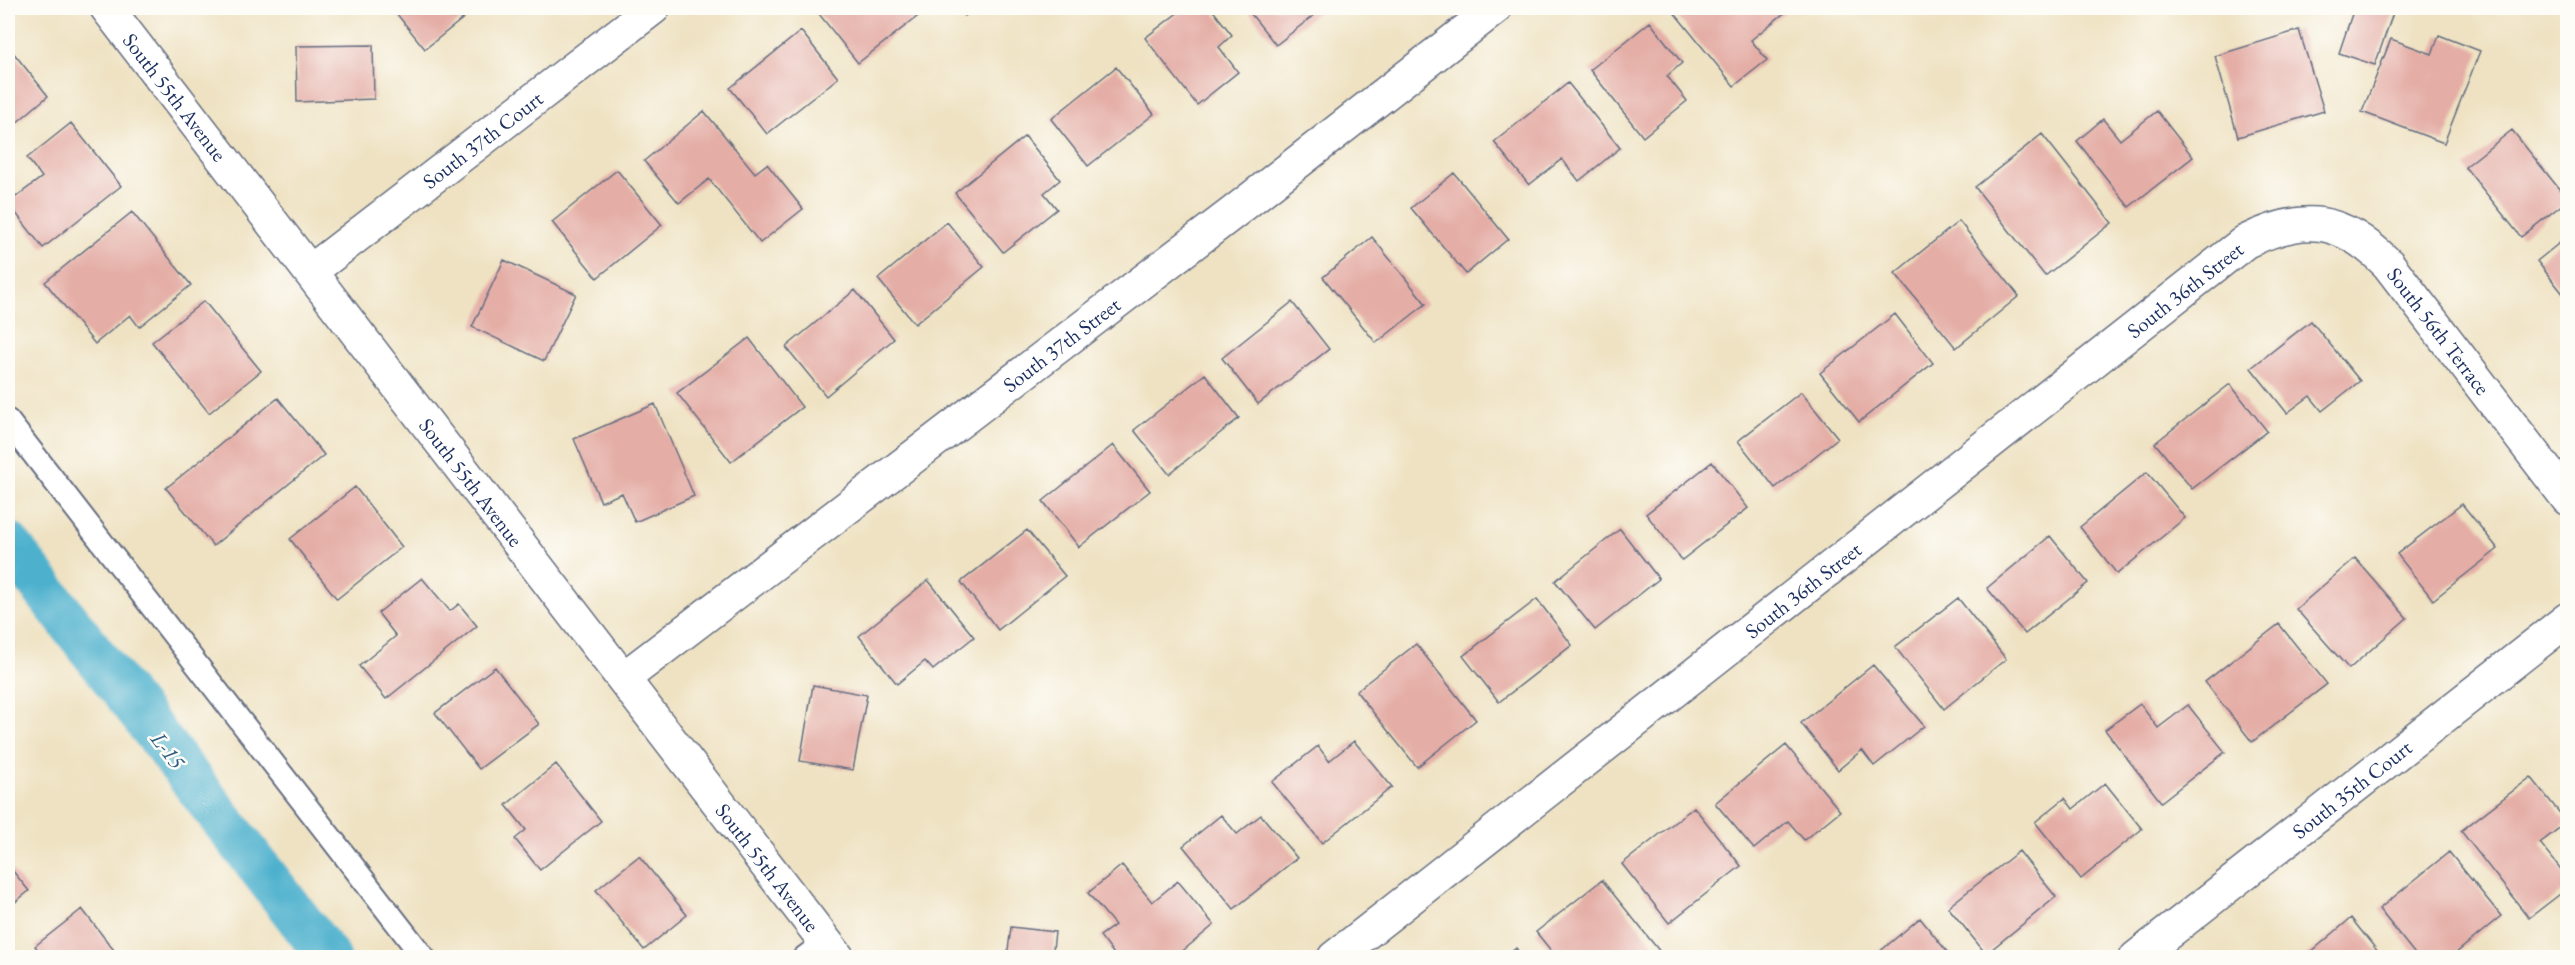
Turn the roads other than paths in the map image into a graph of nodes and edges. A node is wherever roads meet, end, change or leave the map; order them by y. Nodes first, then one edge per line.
1 (107, 8) edge
2 (653, 8) edge
3 (1495, 8) edge
4 (2274, 228) joint
5 (311, 271) junction
6 (8, 421) edge
7 (2568, 499) edge
8 (2568, 619) edge
9 (624, 678) junction
10 (822, 952) edge
11 (424, 957) edge
12 (1334, 957) edge
13 (2136, 957) edge

1 - 5 street, South 55th Avenue
2 - 5 street, South 37th Court
3 - 9 street, South 37th Street
4 - 7 street, South 56th Terrace
4 - 12 street, South 36th Street
5 - 9 street, South 55th Avenue
6 - 11 lane
8 - 13 street, South 35th Court
9 - 10 street, South 55th Avenue

